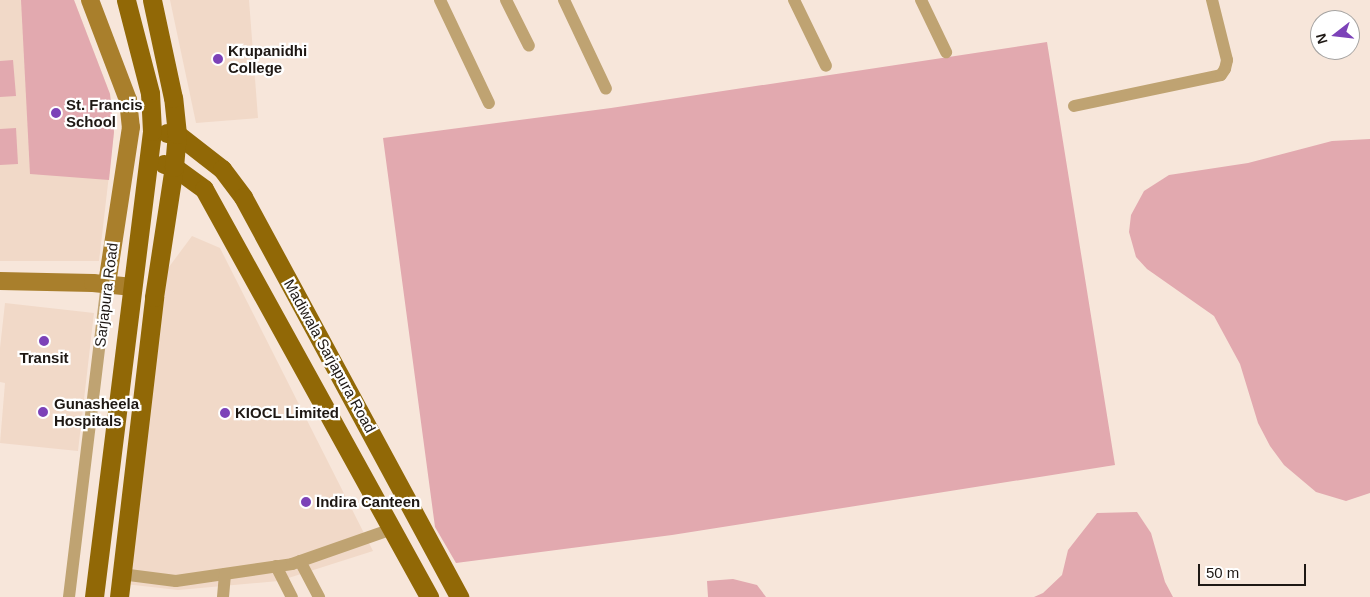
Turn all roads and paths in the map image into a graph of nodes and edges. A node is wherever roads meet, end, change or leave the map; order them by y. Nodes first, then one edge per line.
1 (90, 0) edge
2 (126, 0) edge
3 (152, 0) edge
4 (440, 0) edge
5 (506, 0) edge
6 (564, 0) edge
7 (794, 0) edge
8 (921, 0) edge
9 (1212, 0) edge
10 (529, 46) dead end
11 (946, 52) dead end
12 (826, 66) dead end
13 (606, 89) dead end
14 (489, 103) dead end
15 (1074, 106) dead end
16 (152, 131) junction
17 (177, 134) junction
18 (149, 159) junction
19 (174, 167) junction
20 (0, 281) edge
21 (107, 284) junction
22 (133, 287) junction
23 (392, 529) junction
24 (300, 561) junction
25 (276, 566) junction
26 (121, 574) junction
27 (225, 574) junction
28 (69, 597) edge
29 (94, 597) edge
30 (118, 597) edge
31 (223, 597) edge
32 (292, 597) edge
33 (319, 597) edge
34 (429, 597) edge
35 (459, 597) edge

1 - 21 street, Sarjapura Road
2 - 16 main road, Sarjapura Road
3 - 17 main road
4 - 14 street
5 - 10 street
6 - 13 street
7 - 12 street
8 - 11 street
9 - 15 street
16 - 17 main road
16 - 18 main road, Sarjapura Road
17 - 19 main road
17 - 35 main road, Madiwala Sarjapura Road
18 - 19 main road, Madiwala Sarjapura Road
18 - 22 main road, Sarjapura Road
19 - 23 main road, Madiwala Sarjapura Road
19 - 26 main road
20 - 21 street
21 - 22 street
21 - 28 street, Sarjapura Road
22 - 29 main road, Sarjapura Road
23 - 24 street
23 - 34 main road, Madiwala Sarjapura Road
24 - 25 street
24 - 33 street
25 - 27 street
25 - 32 street
26 - 27 street
26 - 30 main road
27 - 31 street

